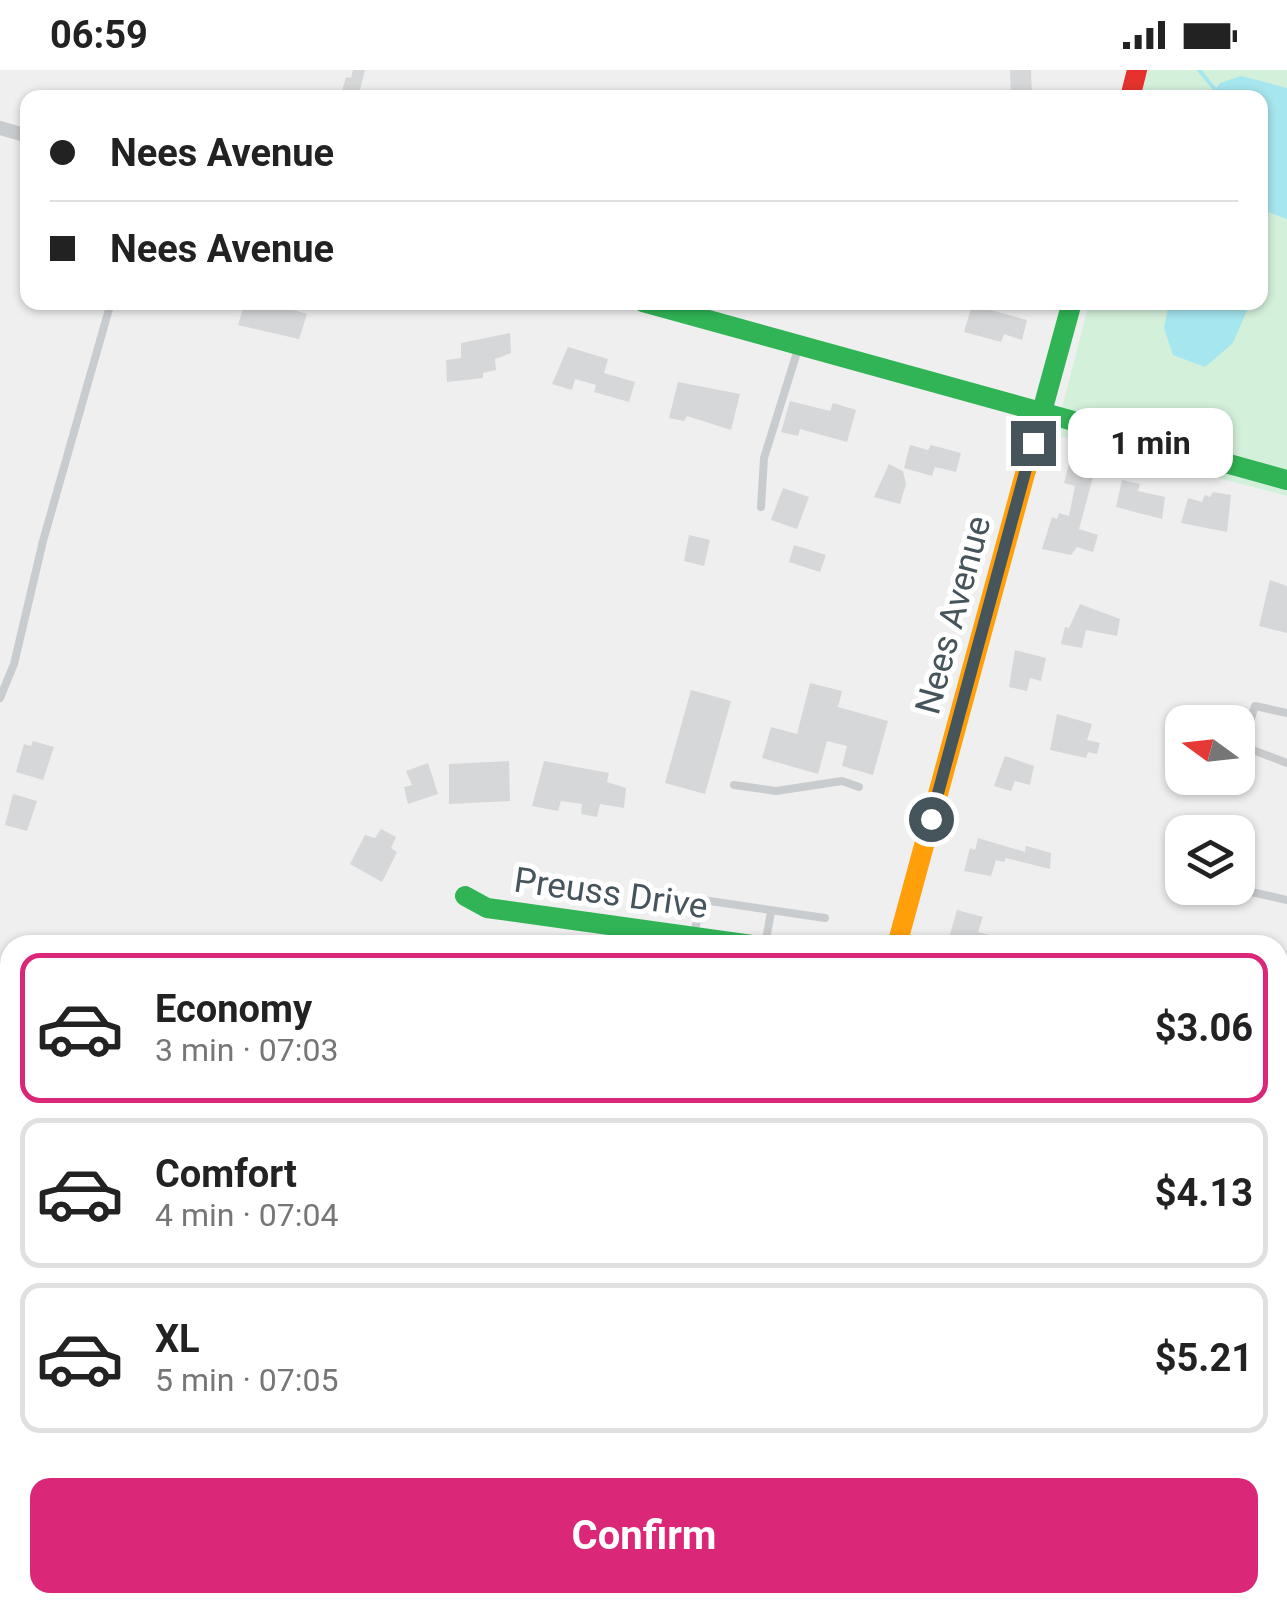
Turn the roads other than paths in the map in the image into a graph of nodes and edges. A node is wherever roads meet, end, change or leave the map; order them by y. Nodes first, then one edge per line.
1 (109, 310) edge
2 (672, 310) edge
3 (1070, 310) edge
4 (799, 345) junction
5 (1042, 410) junction
6 (1287, 480) edge
7 (761, 507) dead end
8 (0, 698) edge
9 (1287, 713) edge
10 (1287, 763) edge
11 (734, 785) dead end
12 (859, 787) dead end
13 (1255, 893) edge
14 (464, 896) dead end
15 (1287, 900) edge
16 (771, 912) junction
17 (824, 918) dead end
18 (678, 935) edge
19 (693, 935) edge
20 (767, 935) edge
21 (901, 935) edge

1 - 8 lane
2 - 4 street
3 - 5 street, Nees Avenue
4 - 5 street
4 - 7 lane
5 - 6 street
5 - 21 street, Nees Avenue
9 - 10 lane
11 - 12 lane
13 - 15 lane
14 - 18 street, Preuss Drive
16 - 17 lane
16 - 19 lane
16 - 20 lane

